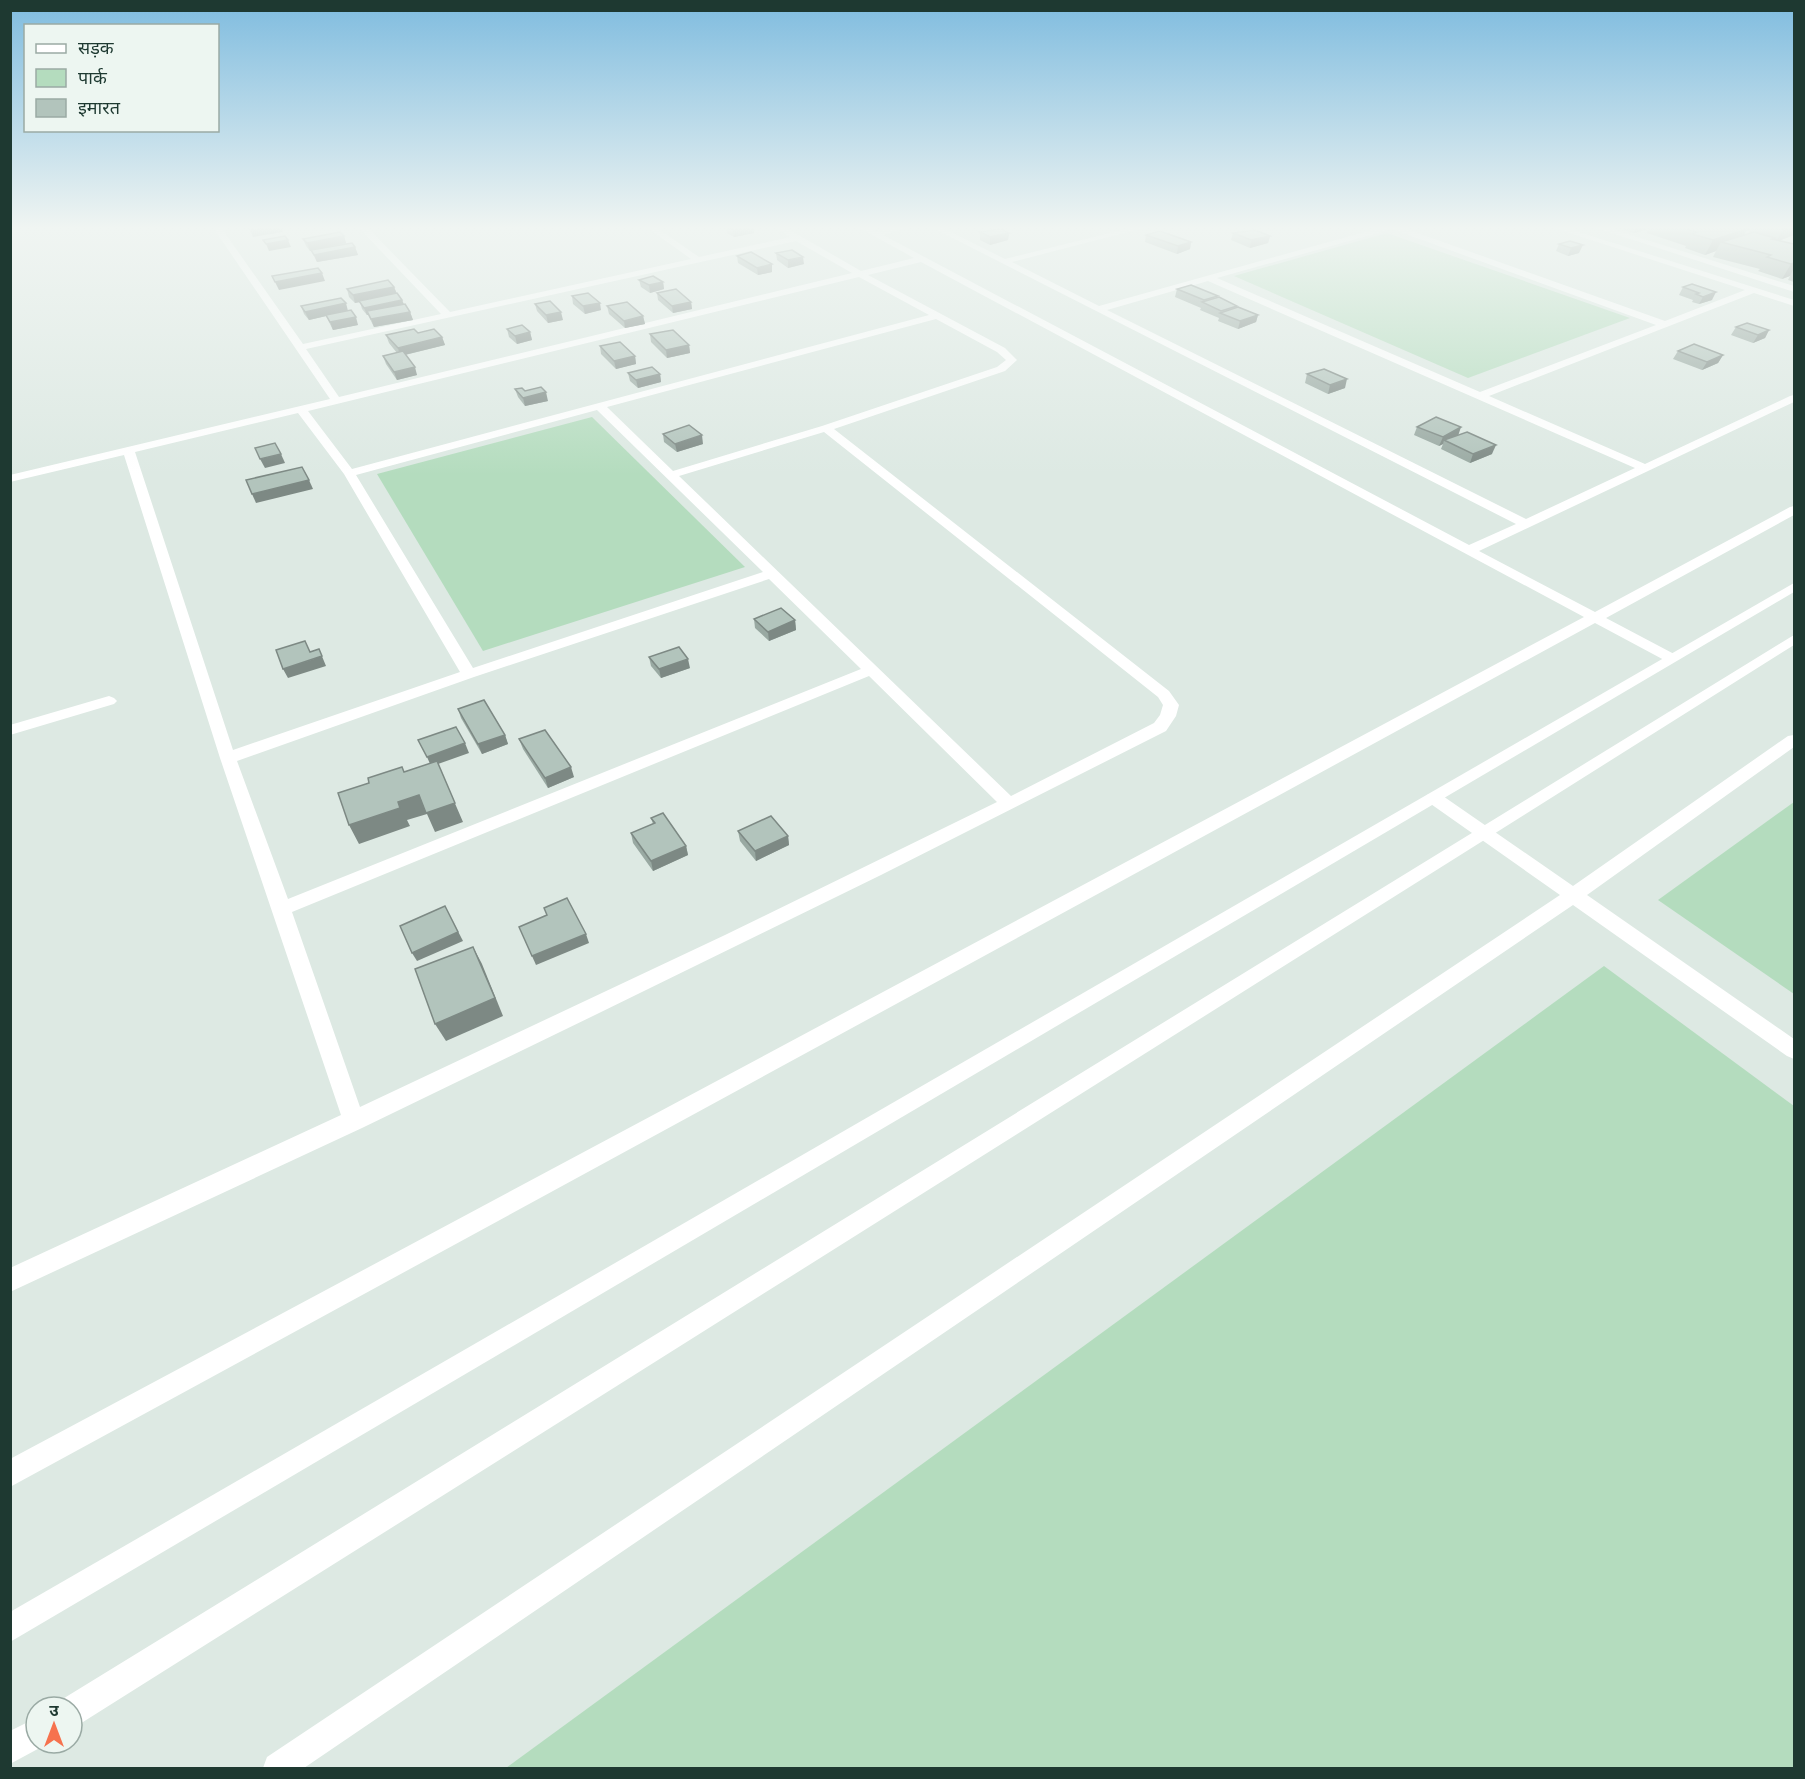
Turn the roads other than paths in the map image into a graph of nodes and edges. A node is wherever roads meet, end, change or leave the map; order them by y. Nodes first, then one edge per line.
1 (272, 309) edge
2 (442, 309) edge
3 (470, 309) edge
4 (714, 309) edge
5 (923, 309) edge
6 (1017, 309) edge
7 (1098, 309) edge
8 (1280, 309) edge
9 (1624, 309) edge
10 (1705, 309) edge
11 (447, 314) junction
12 (936, 316) junction
13 (1666, 324) junction
14 (299, 348) junction
15 (1480, 396) junction
16 (1794, 398) edge
17 (336, 400) junction
18 (600, 407) junction
19 (300, 408) junction
20 (826, 428) junction
21 (129, 451) junction
22 (1645, 468) junction
23 (349, 473) junction
24 (671, 475) junction
25 (10, 479) edge
26 (1794, 510) edge
27 (1526, 524) junction
28 (1470, 550) junction
29 (771, 574) junction
30 (1794, 587) edge
31 (1597, 618) junction
32 (1794, 639) edge
33 (1671, 658) junction
34 (871, 670) junction
35 (469, 674) junction
36 (109, 701) dead end
37 (10, 730) edge
38 (1794, 740) edge
39 (228, 758) junction
40 (1434, 798) junction
41 (1009, 804) junction
42 (1486, 834) junction
43 (1574, 895) junction
44 (282, 909) junction
45 (1794, 1050) edge
46 (354, 1121) junction
47 (10, 1280) edge
48 (10, 1474) edge
49 (10, 1628) edge
50 (84, 1703) edge
51 (24, 1740) edge
52 (10, 1749) edge
53 (278, 1768) edge

1 - 14 street
2 - 11 street
3 - 11 street
4 - 17 street
5 - 12 street
6 - 28 street
7 - 27 street
8 - 15 street
9 - 13 street
10 - 13 street
11 - 14 street
12 - 18 street
12 - 20 street
13 - 15 street
14 - 17 street
15 - 22 street
16 - 22 street
17 - 19 street
18 - 23 street
18 - 24 street
19 - 21 street
19 - 23 street
20 - 24 street
20 - 41 street
21 - 25 street
21 - 39 street
22 - 27 street
23 - 35 street
24 - 29 street
26 - 31 street
27 - 28 street
28 - 31 street
29 - 34 street
29 - 35 street
30 - 33 street
31 - 33 street
31 - 48 street
32 - 42 street
33 - 40 street
34 - 41 street
34 - 44 street
35 - 39 street
36 - 37 street
38 - 43 street
39 - 44 street
40 - 42 street
40 - 49 street
41 - 46 street
42 - 43 street
42 - 50 street
43 - 45 street
43 - 53 street
44 - 46 street
46 - 47 street
51 - 52 street

